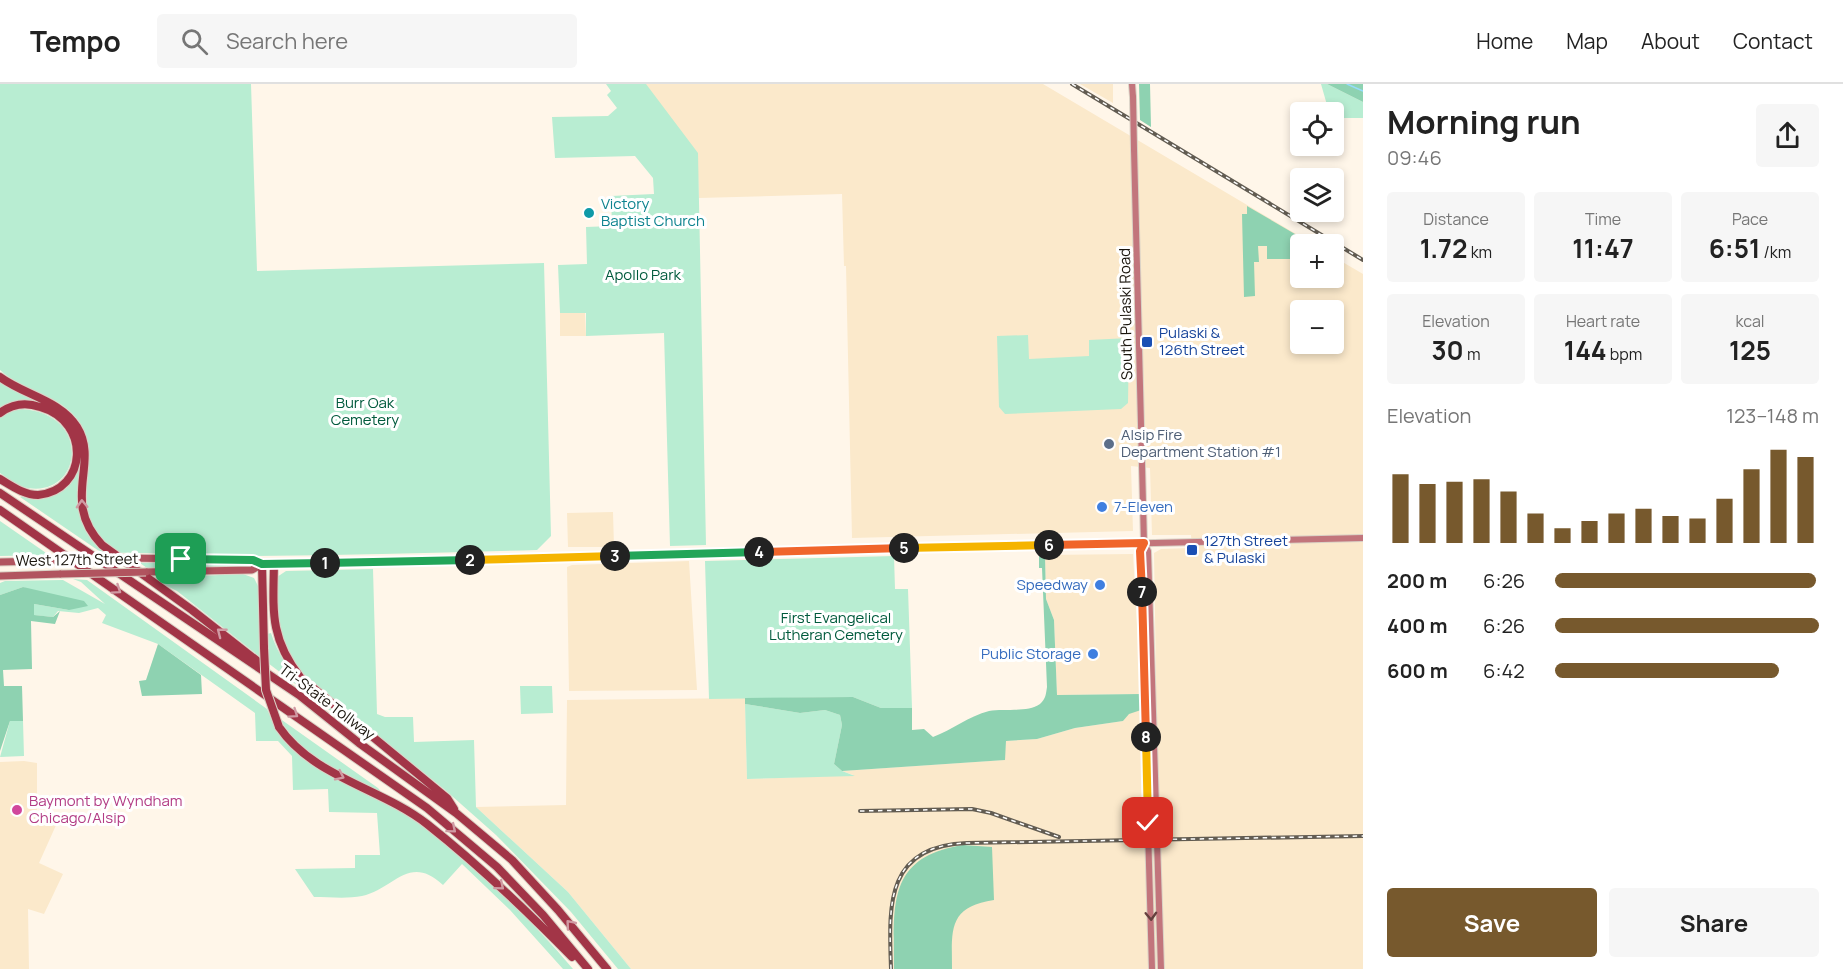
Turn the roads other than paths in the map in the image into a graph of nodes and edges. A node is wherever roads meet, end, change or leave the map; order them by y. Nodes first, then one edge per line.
1 (1132, 84) edge
2 (0, 377) edge
3 (0, 413) edge
4 (0, 479) edge
5 (0, 493) edge
6 (0, 510) edge
7 (1363, 538) edge
8 (1144, 543) junction
9 (1, 562) edge
10 (262, 564) junction
11 (274, 564) junction
12 (0, 576) edge
13 (299, 695) junction
14 (456, 813) junction
15 (586, 969) edge
16 (607, 969) edge
17 (1152, 969) edge
18 (1161, 969) edge

1 - 8 main road, South Pulaski Road, bridge
13 -> 2 highway
3 - 4 highway
5 - 13 highway, Tri-State Tollway
6 -> 15 highway, Tri-State Tollway
7 - 8 main road, West 127th Street
8 - 11 main road, West 127th Street
8 -> 17 main road, South Pulaski Road
8 - 18 main road, South Pulaski Road
9 - 10 main road, West 127th Street, bridge
10 - 11 main road, West 127th Street
10 - 12 main road, West 127th Street, bridge
10 -> 15 highway, bridge
11 - 14 highway
13 - 14 highway, Tri-State Tollway
16 -> 14 highway, Tri-State Tollway

